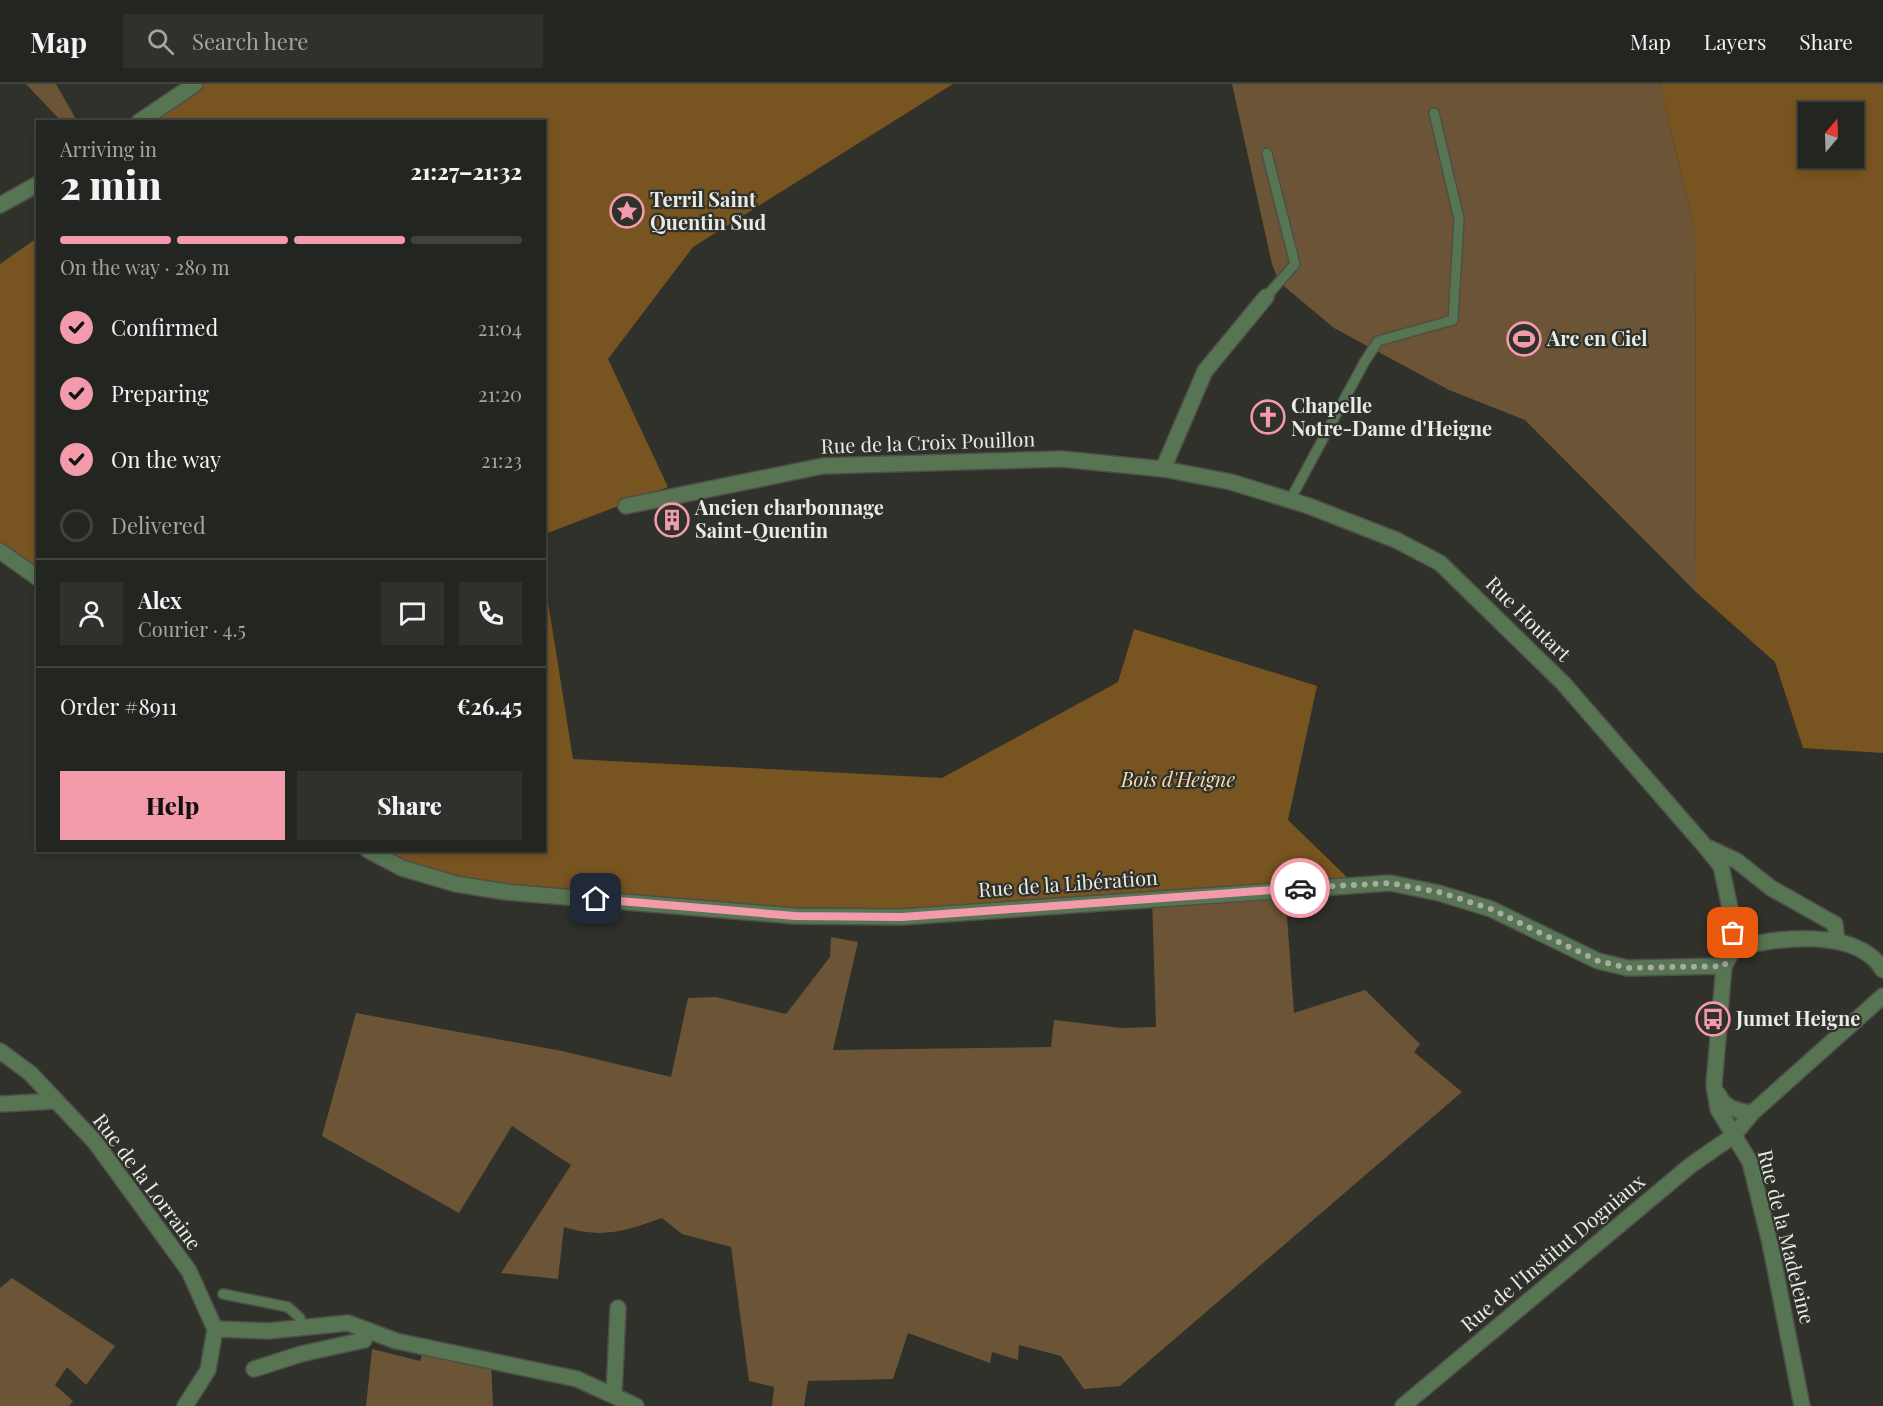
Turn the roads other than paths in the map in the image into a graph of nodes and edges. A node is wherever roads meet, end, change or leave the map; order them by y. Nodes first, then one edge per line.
1 (195, 84) edge
2 (1434, 113) dead end
3 (142, 120) edge
4 (1267, 153) dead end
5 (36, 185) edge
6 (0, 205) edge
7 (1266, 297) joint
8 (1163, 469) junction
9 (1290, 500) junction
10 (626, 506) dead end
11 (0, 551) edge
12 (36, 577) edge
13 (1704, 845) junction
14 (372, 852) edge
15 (1837, 940) junction
16 (1734, 949) junction
17 (1724, 966) junction
18 (1883, 969) edge
19 (1883, 996) edge
20 (0, 1051) edge
21 (1714, 1085) junction
22 (56, 1101) junction
23 (0, 1104) edge
24 (1752, 1113) junction
25 (1732, 1136) junction
26 (223, 1294) dead end
27 (618, 1308) dead end
28 (300, 1328) junction
29 (215, 1329) junction
30 (367, 1330) junction
31 (254, 1369) dead end
32 (614, 1394) junction
33 (185, 1406) edge
34 (636, 1406) edge
35 (1403, 1406) edge
36 (1802, 1406) edge

1 - 3 street
2 - 9 lane
4 - 7 lane
5 - 6 street
7 - 8 street
8 - 9 street, Rue Houtart
8 - 10 street, Rue de la Croix Pouillon
9 - 13 street, Rue Houtart
11 - 12 street
13 - 15 street
13 - 16 street, Rue Houtart
14 - 17 street, Rue de la Libération
15 - 16 street
15 - 18 street
16 - 17 street
17 - 21 street, Rue de la Madeleine
19 - 24 street, Rue de l'Institut Dogniaux
20 - 22 street, Rue de la Lorraine
21 - 24 street
21 - 25 street, Rue de la Madeleine
22 - 23 street
22 - 29 street, Rue de la Lorraine
24 - 25 street, Rue de l'Institut Dogniaux
25 - 35 street, Rue de l'Institut Dogniaux
25 - 36 street, Rue de la Madeleine
26 - 28 lane
27 - 32 street
28 - 29 street
28 - 30 street
29 - 33 street
30 - 31 street
30 - 32 street
32 - 34 street

